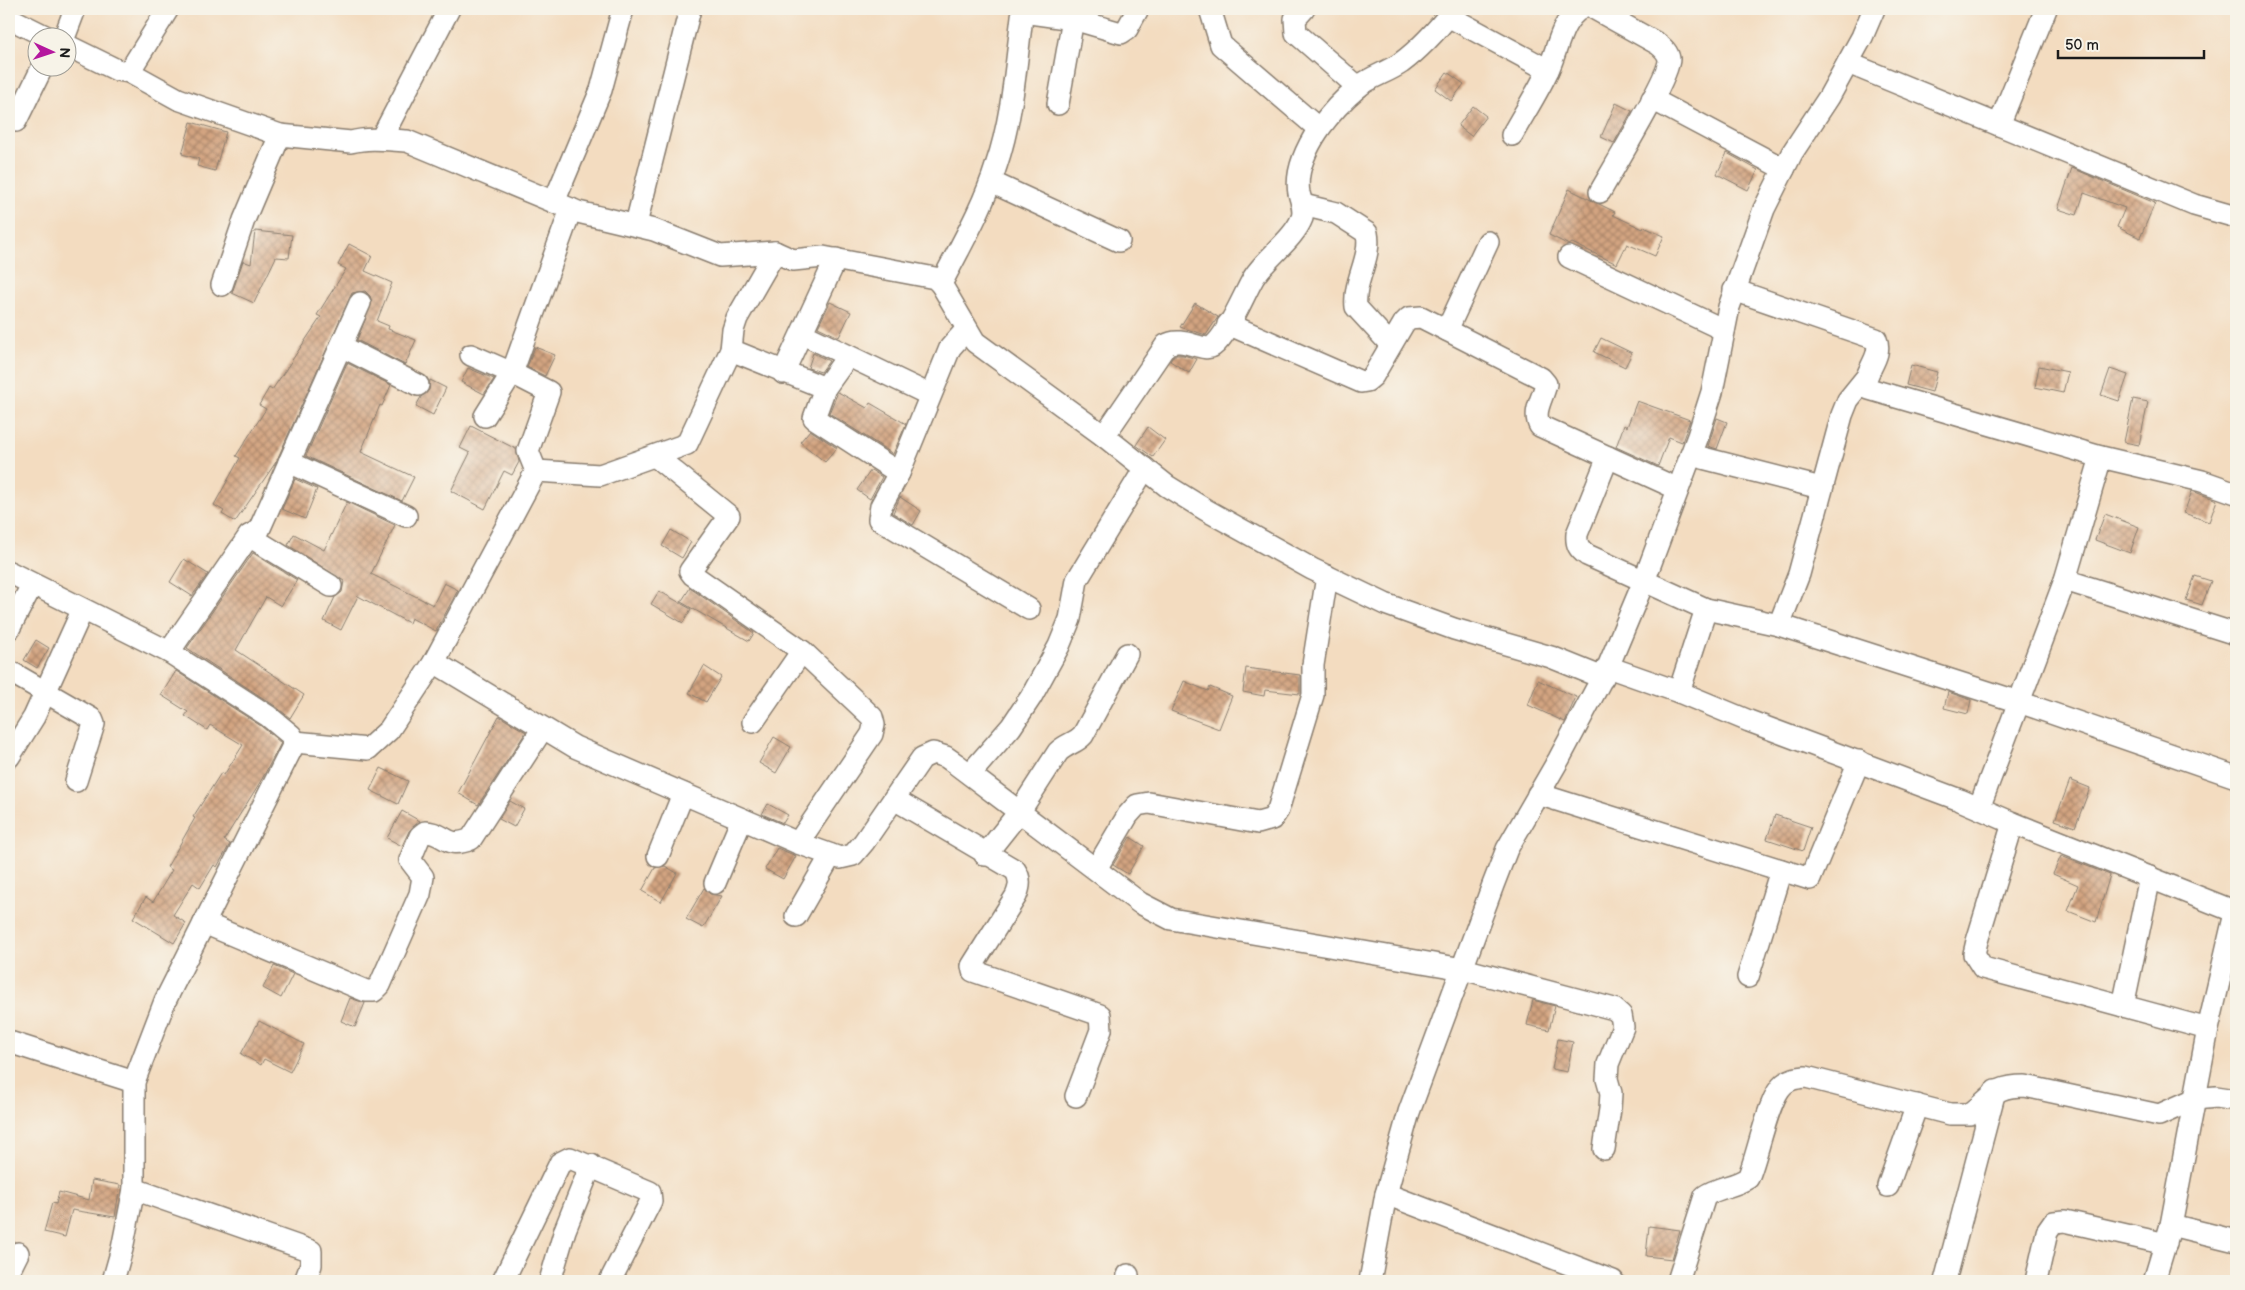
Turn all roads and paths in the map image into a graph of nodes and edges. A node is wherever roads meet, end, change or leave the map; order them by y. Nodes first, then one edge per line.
1 (74, 9) edge
2 (168, 9) edge
3 (449, 9) edge
4 (623, 9) edge
5 (690, 9) edge
6 (1138, 9) edge
7 (1304, 9) edge
8 (1580, 9) edge
9 (1595, 9) edge
10 (1874, 9) edge
11 (2046, 9) edge
12 (1023, 10) edge
13 (1215, 12) edge
14 (1451, 13) edge
15 (9, 18) edge
16 (1073, 19) junction
17 (29, 28) edge
18 (67, 28) edge
19 (78, 51) edge
20 (1848, 63) junction
21 (1548, 70) junction
22 (129, 72) junction
23 (37, 78) edge
24 (1358, 87) junction
25 (1652, 99) junction
26 (1058, 104) dead end
27 (16, 121) dead end
28 (1999, 125) junction
29 (1319, 129) junction
30 (280, 135) junction
31 (1512, 135) dead end
32 (381, 139) junction
33 (1784, 169) junction
34 (991, 182) junction
35 (1600, 192) dead end
36 (1303, 205) junction
37 (562, 206) junction
38 (2236, 217) edge
39 (636, 224) junction
40 (1119, 241) dead end
41 (1488, 242) dead end
42 (775, 252) junction
43 (1569, 256) dead end
44 (836, 259) junction
45 (941, 284) junction
46 (222, 285) dead end
47 (1734, 290) junction
48 (360, 303) dead end
49 (1228, 324) junction
50 (966, 330) junction
51 (1447, 330) junction
52 (1724, 330) junction
53 (803, 334) junction
54 (1390, 344) junction
55 (340, 346) junction
56 (732, 350) junction
57 (471, 355) dead end
58 (848, 356) junction
59 (512, 373) junction
60 (783, 373) junction
61 (1865, 379) junction
62 (418, 385) dead end
63 (825, 388) junction
64 (930, 396) junction
65 (485, 416) dead end
66 (1104, 436) junction
67 (1690, 455) junction
68 (655, 456) junction
69 (1608, 457) junction
70 (2101, 457) junction
71 (289, 462) junction
72 (1145, 468) junction
73 (536, 471) junction
74 (898, 472) junction
75 (1678, 488) junction
76 (1821, 488) junction
77 (2236, 493) edge
78 (406, 516) dead end
79 (250, 536) junction
80 (9, 572) edge
81 (1327, 576) junction
82 (2065, 580) junction
83 (1644, 581) junction
84 (32, 584) junction
85 (332, 586) dead end
86 (1029, 609) dead end
87 (1706, 609) junction
88 (82, 611) junction
89 (1779, 625) junction
90 (9, 629) edge
91 (2236, 634) edge
92 (802, 651) junction
93 (169, 652) junction
94 (1127, 654) dead end
95 (434, 662) junction
96 (9, 671) edge
97 (1605, 673) junction
98 (1679, 692) junction
99 (44, 694) junction
100 (2019, 702) junction
101 (753, 722) dead end
102 (543, 728) junction
103 (16, 729) edge
104 (295, 742) junction
105 (9, 757) edge
106 (1859, 761) junction
107 (970, 774) junction
108 (2236, 777) edge
109 (76, 781) dead end
110 (683, 794) junction
111 (1538, 794) junction
112 (894, 799) junction
113 (1978, 808) junction
114 (1020, 811) junction
115 (742, 819) junction
116 (2013, 823) junction
117 (798, 842) junction
118 (831, 855) junction
119 (985, 855) junction
120 (658, 856) dead end
121 (1096, 869) junction
122 (1780, 870) junction
123 (2150, 877) junction
124 (715, 883) dead end
125 (796, 916) dead end
126 (2235, 921) edge
127 (204, 923) junction
128 (1463, 969) junction
129 (1748, 977) dead end
130 (2123, 1006) junction
131 (2208, 1029) junction
132 (9, 1042) edge
133 (134, 1082) junction
134 (1995, 1091) junction
135 (1076, 1096) dead end
136 (2194, 1099) junction
137 (2236, 1100) edge
138 (1917, 1105) junction
139 (1604, 1149) dead end
140 (591, 1165) junction
141 (1888, 1186) dead end
142 (134, 1189) junction
143 (1386, 1194) junction
144 (2169, 1235) junction
145 (2236, 1241) edge
146 (1586, 1277) edge
147 (113, 1281) edge
148 (305, 1281) edge
149 (503, 1281) edge
150 (550, 1281) edge
151 (610, 1281) edge
152 (1370, 1281) edge
153 (1613, 1281) edge
154 (1678, 1281) edge
155 (1945, 1281) edge
156 (2036, 1281) edge
157 (2154, 1281) edge

1 - 18 street
2 - 22 street
3 - 32 street
4 - 37 street
5 - 39 street
6 - 16 street
7 - 24 street
8 - 21 street
9 - 25 street
10 - 20 street
11 - 28 street
12 - 16 street
12 - 34 street
13 - 29 street
14 - 21 street
14 - 24 street
15 - 17 street
16 - 26 street
19 - 22 street
20 - 28 street
20 - 33 street
21 - 31 street
22 - 30 street
23 - 27 street
24 - 29 street
25 - 33 street
25 - 35 street
28 - 38 street
29 - 36 street
30 - 32 street
30 - 46 street
32 - 37 street
33 - 47 street
34 - 40 street
34 - 45 street
36 - 49 street
36 - 54 street
37 - 39 street
37 - 59 street
39 - 42 street
41 - 51 street
42 - 44 street
42 - 56 street
43 - 52 street
44 - 45 street
44 - 53 street
45 - 50 street
47 - 52 street
47 - 61 street
48 - 55 street
49 - 54 street
49 - 66 street
50 - 64 street
50 - 66 street
51 - 54 street
51 - 69 street
52 - 67 street
53 - 58 street
53 - 60 street
55 - 62 street
55 - 71 street
56 - 60 street
56 - 68 street
57 - 59 street
58 - 63 street
58 - 64 street
59 - 65 street
59 - 73 street
60 - 63 street
61 - 70 street
61 - 76 street
63 - 74 street
64 - 74 street
66 - 72 street
67 - 75 street
67 - 76 street
68 - 73 street
68 - 92 street
69 - 75 street
69 - 83 street
70 - 77 street
70 - 82 street
71 - 78 street
71 - 79 street
72 - 81 street
72 - 107 street
73 - 95 street
74 - 86 street
75 - 83 street
76 - 89 street
79 - 85 street
79 - 93 street
80 - 84 street
81 - 97 street
81 - 121 street
82 - 91 street
82 - 100 street
83 - 87 street
83 - 97 street
84 - 88 street
84 - 90 street
87 - 89 street
87 - 98 street
88 - 93 street
88 - 99 street
89 - 100 street
92 - 101 street
92 - 117 street
93 - 104 street
94 - 114 street
95 - 102 street
95 - 104 street
96 - 99 street
97 - 98 street
97 - 111 street
98 - 106 street
99 - 103 street
99 - 109 street
100 - 108 street
100 - 113 street
102 - 110 street
102 - 127 street
103 - 105 street
104 - 127 street
106 - 113 street
106 - 122 street
107 - 112 street
107 - 114 street
110 - 115 street
110 - 120 street
111 - 122 street
111 - 128 street
112 - 118 street
112 - 119 street
113 - 116 street
114 - 119 street
114 - 121 street
115 - 117 street
115 - 124 street
116 - 123 street
116 - 130 street
117 - 118 street
118 - 125 street
119 - 135 street
121 - 128 street
122 - 129 street
123 - 126 street
123 - 130 street
126 - 131 street
127 - 133 street
128 - 139 street
128 - 143 street
130 - 131 street
131 - 136 street
132 - 133 street
133 - 142 street
134 - 136 street
134 - 138 street
134 - 155 street
136 - 137 street
136 - 144 street
138 - 141 street
138 - 154 street
140 - 149 street
140 - 150 street
140 - 151 street
142 - 147 street
142 - 148 street
143 - 146 street
143 - 152 street
144 - 145 street
144 - 156 street
144 - 157 street
146 - 153 street

